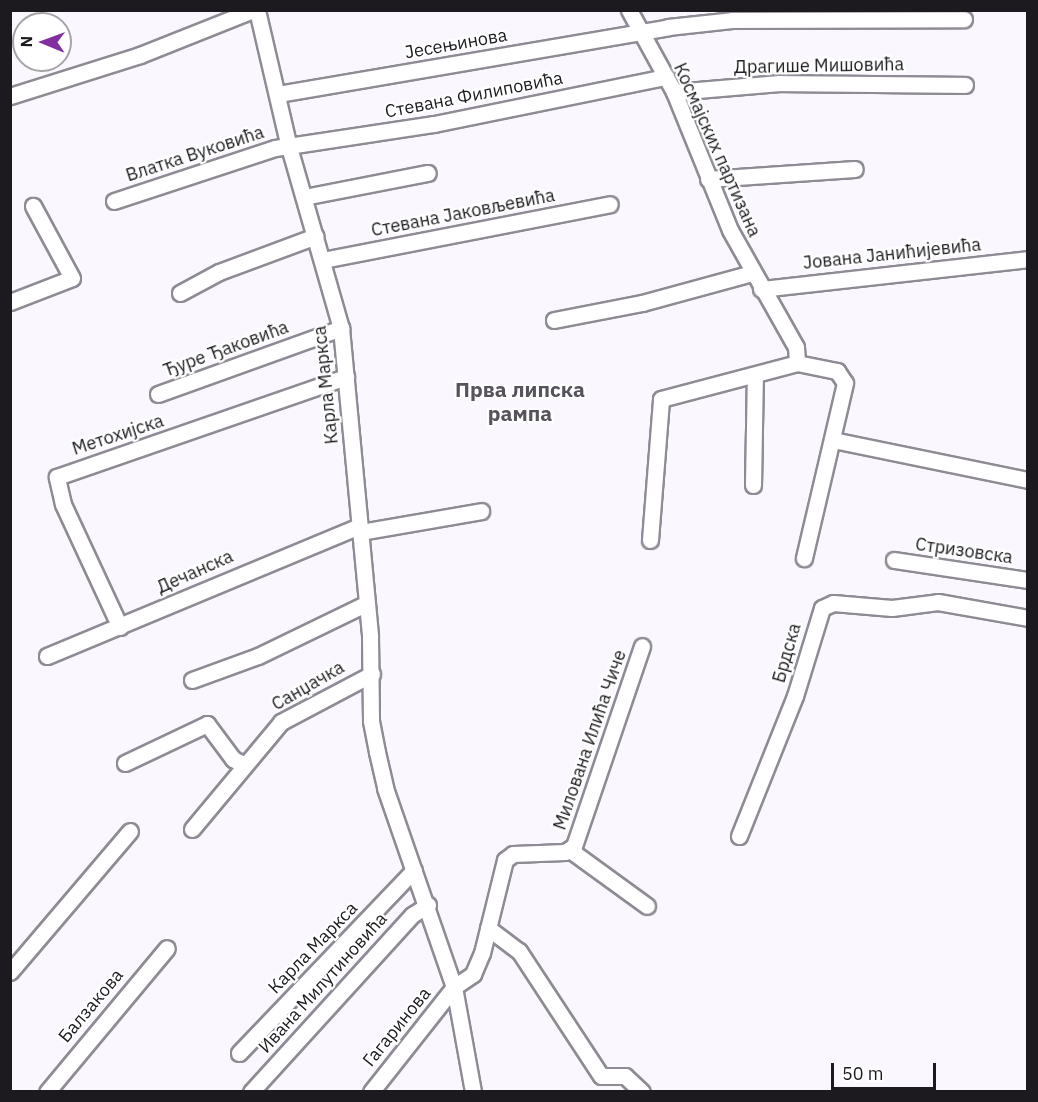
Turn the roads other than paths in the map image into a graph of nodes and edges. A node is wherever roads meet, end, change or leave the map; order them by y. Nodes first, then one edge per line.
1 (255, 10) edge
2 (629, 10) edge
3 (964, 19) dead end
4 (640, 30) junction
5 (666, 78) junction
6 (965, 85) dead end
7 (674, 92) junction
8 (278, 94) junction
9 (10, 96) edge
10 (289, 147) junction
11 (855, 169) dead end
12 (428, 173) dead end
13 (708, 179) junction
14 (304, 196) junction
15 (114, 201) dead end
16 (610, 204) dead end
17 (33, 206) dead end
18 (316, 236) junction
19 (1028, 259) edge
20 (323, 260) junction
21 (752, 273) junction
22 (761, 288) junction
23 (180, 293) dead end
24 (10, 302) edge
25 (554, 320) dead end
26 (341, 328) junction
27 (797, 363) junction
28 (755, 375) junction
29 (346, 377) junction
30 (158, 394) dead end
31 (832, 440) junction
32 (1028, 480) edge
33 (753, 485) dead end
34 (481, 511) dead end
35 (360, 529) junction
36 (650, 540) dead end
37 (804, 558) dead end
38 (894, 560) dead end
39 (1028, 580) edge
40 (367, 603) junction
41 (1028, 618) edge
42 (120, 627) junction
43 (642, 646) dead end
44 (47, 656) dead end
45 (372, 674) junction
46 (192, 680) dead end
47 (125, 763) dead end
48 (243, 764) junction
49 (192, 829) dead end
50 (130, 831) dead end
51 (739, 836) dead end
52 (570, 850) junction
53 (414, 870) junction
54 (428, 905) junction
55 (647, 906) dead end
56 (488, 928) junction
57 (167, 948) dead end
58 (10, 972) edge
59 (454, 987) junction
60 (239, 1053) dead end
61 (47, 1092) edge
62 (251, 1092) edge
63 (371, 1092) edge
64 (473, 1092) edge
65 (642, 1092) edge

1 - 8 street, Карла Маркса
1 - 9 street
2 - 4 street, Космајских партизана
3 - 4 street, Јесењинова
4 - 5 street, Космајских партизана
4 - 8 street, Јесењинова
5 - 7 street, Космајских партизана
5 - 10 street, Стевана Филиповића
6 - 7 street, Драгише Мишовића
7 - 13 street, Космајских партизана
8 - 10 street, Карла Маркса
10 - 14 street, Карла Маркса
10 - 15 street, Влатка Вуковића
11 - 13 street
12 - 14 street
13 - 21 street, Космајских партизана
14 - 18 street, Карла Маркса
16 - 20 street, Стевана Јаковљевића
17 - 24 street
18 - 20 street, Карла Маркса
18 - 23 street
19 - 22 street, Јована Јанићијевића
20 - 26 street, Карла Маркса
21 - 22 street, Космајских партизана
21 - 25 street
22 - 27 street, Космајских партизана
26 - 29 street, Карла Маркса
26 - 30 street, Ђуре Ђаковића
27 - 28 street
27 - 31 street
28 - 33 street
28 - 36 street
29 - 35 street, Карла Маркса
29 - 42 street, Метохијска
31 - 32 street
31 - 37 street
34 - 35 street
35 - 40 street, Карла Маркса
35 - 42 street, Дечанска
38 - 39 street, Стризовска
40 - 45 street, Карла Маркса
40 - 46 street
41 - 51 street, Брдска
42 - 44 street, Дечанска
43 - 52 street, Милована Илића Чиче
45 - 48 street, Санџачка
45 - 53 street, Карла Маркса
47 - 48 street
48 - 49 street, Санџачка
50 - 58 street
52 - 55 street
52 - 56 street, Милована Илића Чиче
53 - 54 street, Карла Маркса
53 - 60 street, Карла Маркса
54 - 59 street, Карла Маркса
54 - 62 street, Ивана Милутиновића
56 - 59 street, Милована Илића Чиче
56 - 65 street
57 - 61 street, Балзакова
59 - 63 street, Гагаринова
59 - 64 street, Карла Маркса

